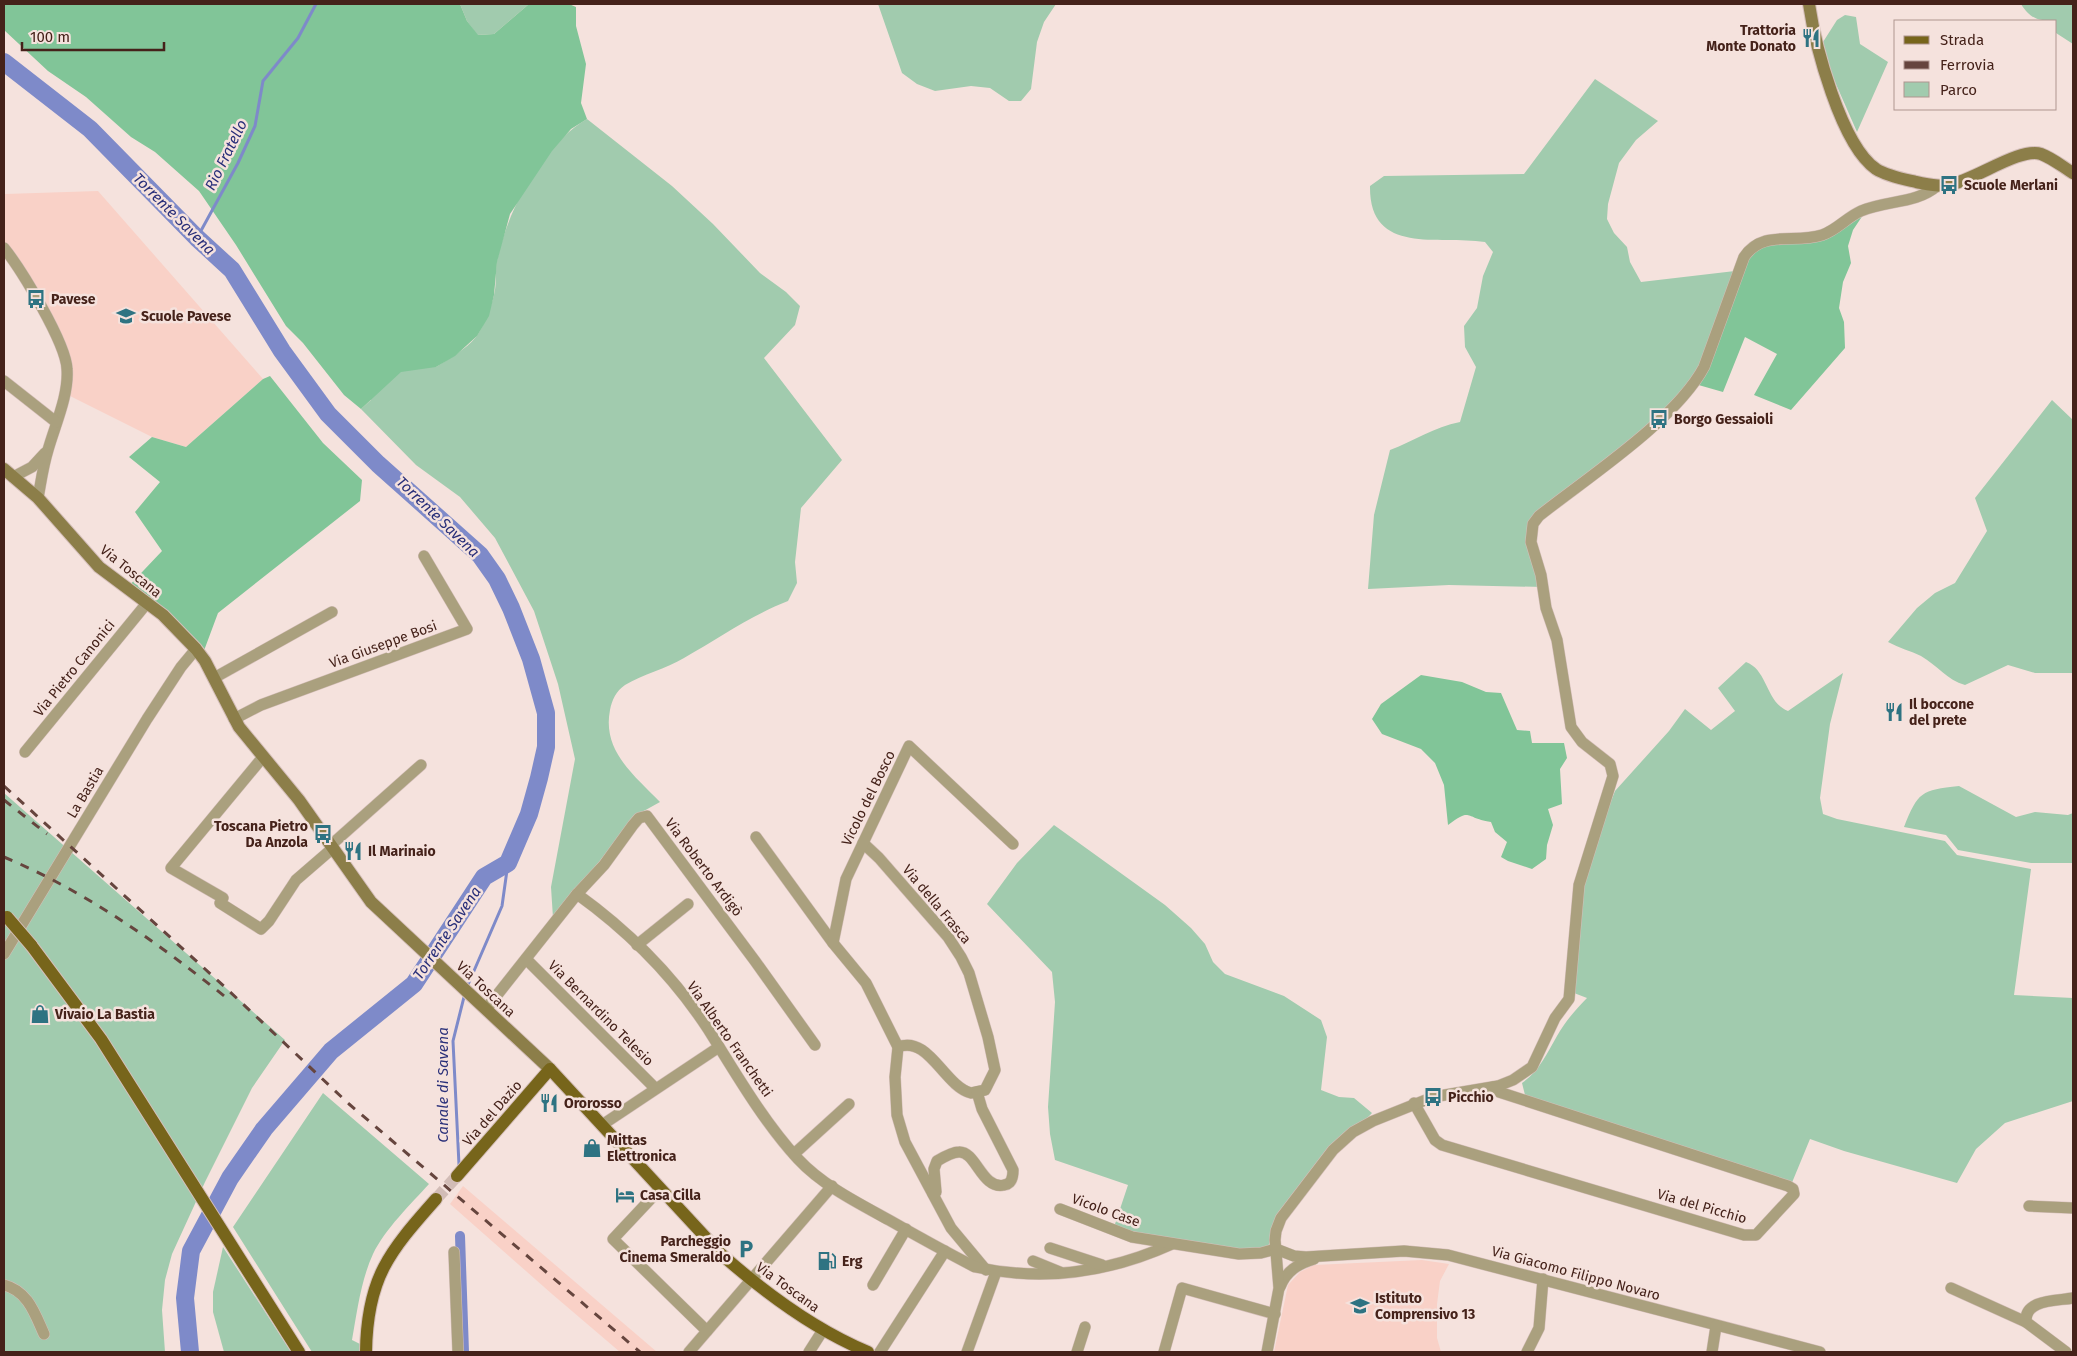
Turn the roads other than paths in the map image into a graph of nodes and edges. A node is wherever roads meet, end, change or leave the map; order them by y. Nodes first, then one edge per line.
1 (1809, 4) edge
2 (2073, 173) edge
3 (1937, 186) junction
4 (4, 248) edge
5 (4, 381) edge
6 (56, 422) junction
7 (48, 450) junction
8 (9, 473) edge
9 (38, 498) junction
10 (424, 556) dead end
11 (146, 603) junction
12 (332, 612) dead end
13 (196, 649) junction
14 (214, 678) junction
15 (234, 719) junction
16 (24, 752) dead end
17 (263, 758) junction
18 (421, 765) dead end
19 (756, 837) dead end
20 (862, 843) junction
21 (1013, 844) dead end
22 (332, 847) junction
23 (577, 894) junction
24 (688, 904) dead end
25 (5, 915) edge
26 (834, 943) junction
27 (637, 945) junction
28 (4, 954) edge
29 (526, 959) junction
30 (486, 1009) junction
31 (815, 1045) dead end
32 (719, 1047) junction
33 (898, 1047) junction
34 (550, 1069) junction
35 (1493, 1087) junction
36 (655, 1088) junction
37 (977, 1092) junction
38 (1414, 1103) junction
39 (849, 1104) dead end
40 (602, 1125) junction
41 (794, 1154) junction
42 (457, 1176) tunnel mouth
43 (832, 1186) junction
44 (660, 1189) junction
45 (933, 1194) junction
46 (436, 1199) tunnel mouth
47 (2028, 1206) dead end
48 (2073, 1208) edge
49 (1060, 1209) dead end
50 (906, 1229) junction
51 (1172, 1244) junction
52 (1050, 1248) dead end
53 (1276, 1249) junction
54 (945, 1251) junction
55 (454, 1252) dead end
56 (1320, 1257) junction
57 (1033, 1261) dead end
58 (1104, 1266) junction
59 (991, 1271) junction
60 (1064, 1274) junction
61 (1543, 1279) junction
62 (752, 1280) junction
63 (4, 1286) edge
64 (873, 1286) dead end
65 (1279, 1288) junction
66 (1951, 1288) dead end
67 (2073, 1298) edge
68 (1275, 1314) junction
69 (2026, 1322) junction
70 (1716, 1326) junction
71 (1085, 1327) dead end
72 (823, 1330) junction
73 (707, 1331) junction
74 (44, 1334) dead end
75 (299, 1352) edge
76 (366, 1352) edge
77 (458, 1352) edge
78 (689, 1352) edge
79 (809, 1352) edge
80 (868, 1352) edge
81 (880, 1352) edge
82 (967, 1352) edge
83 (1077, 1352) edge
84 (1164, 1352) edge
85 (1267, 1352) edge
86 (1527, 1352) edge
87 (1712, 1352) edge
88 (1820, 1352) edge
89 (2066, 1352) edge

1 - 3 main road
2 - 3 main road
3 - 35 street
4 - 6 street
5 - 6 street
6 - 7 street
7 - 8 street
7 - 9 street
8 - 9 main road, Via Toscana
9 - 11 main road, Via Toscana
10 - 15 street, Via Giuseppe Bosi
11 - 13 main road, Via Toscana
11 - 16 street, Via Pietro Canonici
12 - 14 street
13 - 14 main road, Via Toscana
13 - 28 street, La Bastia
14 - 15 main road, Via Toscana
15 - 17 main road, Via Toscana
17 - 22 main road, Via Toscana
17 - 22 street
18 - 22 street
19 - 26 street
20 - 21 street, Vicolo del Bosco
20 - 26 street, Vicolo del Bosco
20 - 37 street, Via della Frasca
22 - 30 main road, Via Toscana
23 - 27 street, Via Alberto Franchetti
23 - 29 street, Via Roberto Ardigò
23 - 31 street, Via Roberto Ardigò
24 - 27 street
25 - 75 main road, bridge
26 - 33 street
27 - 32 street, Via Alberto Franchetti
29 - 30 street, Via Roberto Ardigò
29 - 36 street, Via Bernardino Telesio
30 - 34 main road, Via Toscana
32 - 36 street
32 - 41 street, Via Alberto Franchetti
33 - 37 street
33 - 45 street
34 - 40 main road, Via Toscana
34 - 42 main road, Via del Dazio
35 - 38 street
35 - 38 street, Via del Picchio
36 - 40 street
37 - 45 street
38 - 53 street
39 - 41 street
40 - 44 main road, Via Toscana
41 - 43 street, Via Alberto Franchetti
43 - 50 street, Via Alberto Franchetti
43 - 62 street
44 - 62 main road, Via Toscana
44 - 73 street
45 - 59 street
46 - 76 main road
47 - 48 street
49 - 51 street, Vicolo Case
50 - 54 street, Via Alberto Franchetti
50 - 64 street
51 - 53 street, Vicolo Case
51 - 58 street, Via Alberto Franchetti
52 - 58 street
53 - 56 street, Via Giacomo Filippo Novaro
53 - 65 street
54 - 59 street, Via Alberto Franchetti
54 - 81 street
55 - 77 street
56 - 61 street, Via Giacomo Filippo Novaro
56 - 65 street, Via Giacomo Filippo Novaro
57 - 60 street
58 - 60 street, Via Alberto Franchetti
59 - 60 street, Via Alberto Franchetti
59 - 82 street
61 - 70 street, Via Giacomo Filippo Novaro
61 - 86 street
62 - 72 main road, Via Toscana
62 - 73 street
63 - 74 street
65 - 68 street
66 - 69 street
67 - 69 street
68 - 84 street
68 - 85 street
69 - 89 street
70 - 87 street
70 - 88 street, Via Giacomo Filippo Novaro
71 - 83 street
72 - 79 street
72 - 80 main road, Via Toscana
73 - 78 street

